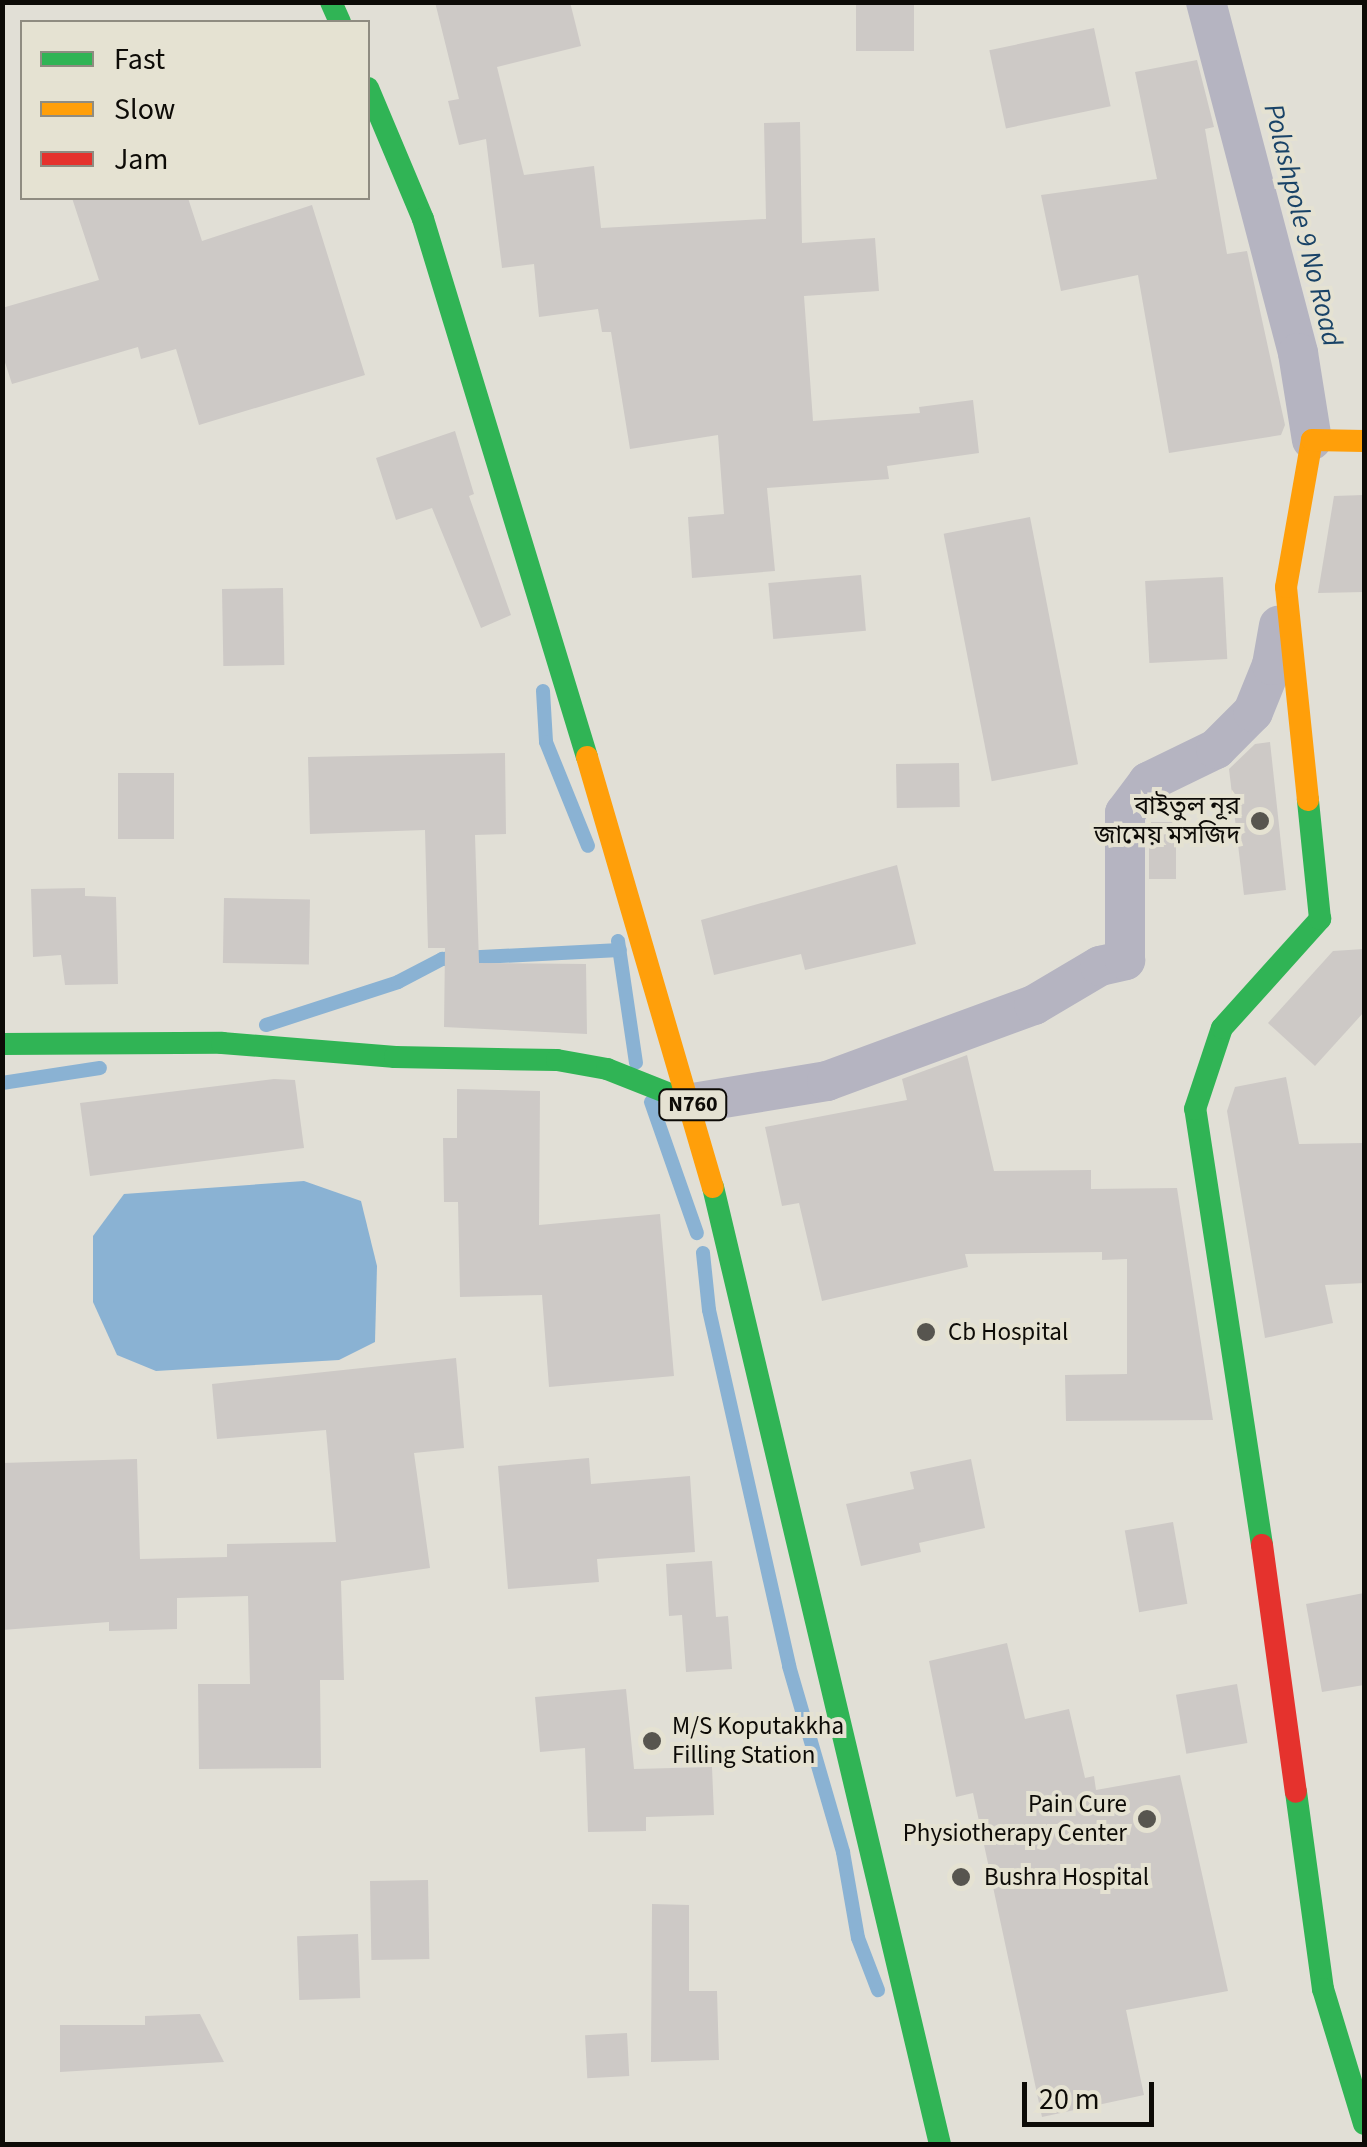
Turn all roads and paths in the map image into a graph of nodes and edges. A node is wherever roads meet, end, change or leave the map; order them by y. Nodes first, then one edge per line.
1 (1206, 2) edge
2 (372, 112) edge
3 (1312, 440) junction
4 (1364, 441) edge
5 (1286, 588) junction
6 (2, 1044) edge
7 (693, 1104) junction
8 (1364, 2124) edge
9 (940, 2144) edge

1 - 3 street
2 - 7 main road, N760
3 - 4 main road
3 - 5 main road
5 - 7 street
5 - 8 main road
6 - 7 main road
7 - 9 main road, N760

